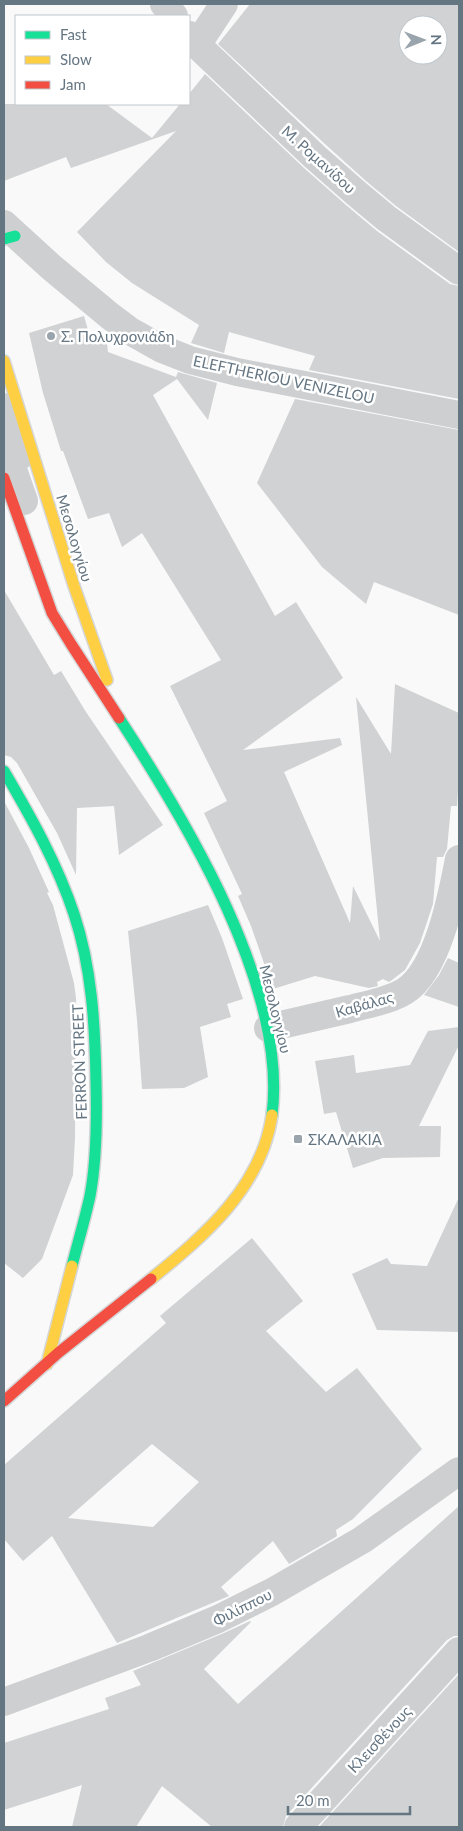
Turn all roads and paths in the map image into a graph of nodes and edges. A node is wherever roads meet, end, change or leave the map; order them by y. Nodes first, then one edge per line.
1 (164, 4) edge
2 (224, 4) edge
3 (173, 15) edge
4 (193, 40) edge
5 (8, 233) edge
6 (459, 271) edge
7 (4, 361) edge
8 (4, 407) edge
9 (459, 415) edge
10 (4, 444) edge
11 (4, 478) edge
12 (121, 722) junction
13 (4, 771) edge
14 (459, 859) edge
15 (268, 1028) junction
16 (46, 1364) junction
17 (4, 1401) edge
18 (459, 1471) edge
19 (459, 1651) edge
20 (4, 1702) edge
21 (298, 1827) edge

1 - 3 street
2 - 4 street
4 - 6 street, Μ. Ρομανίδου
5 - 9 street, ELEFTHERIOU VENIZELOU
7 - 12 street, Μεσολογγίου
8 - 10 street
11 - 12 street, Μεσολογγίου
12 - 15 street, Μεσολογγίου
13 - 16 street, FERRON STREET
14 - 15 street, Καβάλας
15 - 16 street, Μεσολογγίου
16 - 17 street, Μεσολογγίου
18 - 20 street, Φιλίππου
19 - 21 street, Κλεισθένους

